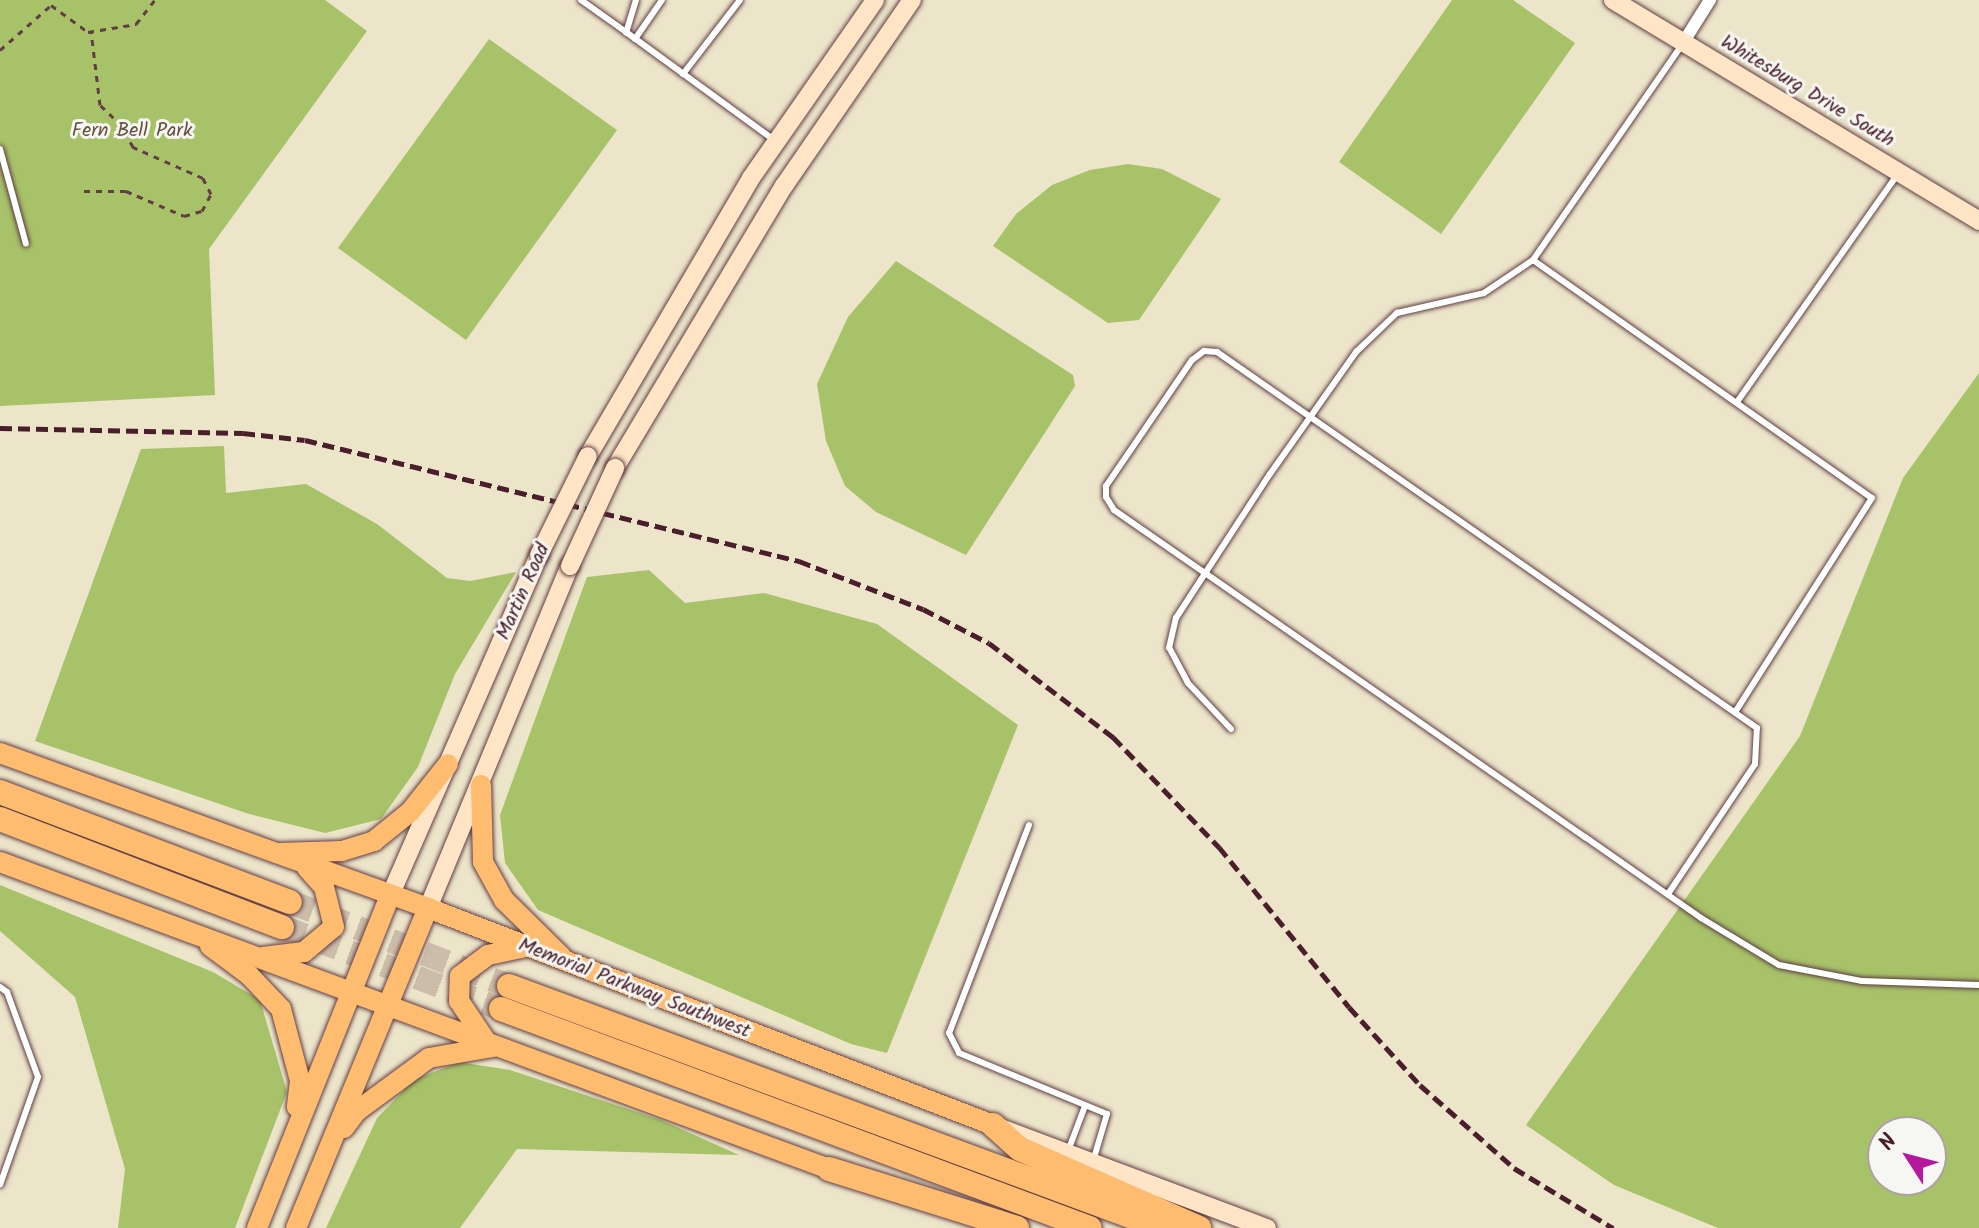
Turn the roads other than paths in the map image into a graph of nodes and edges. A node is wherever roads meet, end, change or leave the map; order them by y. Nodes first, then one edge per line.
1 (581, 0) edge
2 (636, 0) edge
3 (662, 0) edge
4 (740, 0) edge
5 (875, 0) edge
6 (912, 0) edge
7 (1613, 0) edge
8 (1710, 0) edge
9 (626, 32) junction
10 (635, 39) junction
11 (1683, 43) junction
12 (683, 74) junction
13 (775, 141) junction
14 (0, 149) edge
15 (1898, 174) junction
16 (1979, 221) edge
17 (26, 244) dead end
18 (1533, 260) junction
19 (1737, 402) junction
20 (1309, 418) junction
21 (1205, 573) junction
22 (1735, 712) junction
23 (1231, 729) dead end
24 (0, 753) edge
25 (448, 764) junction
26 (481, 785) junction
27 (0, 792) edge
28 (0, 819) edge
29 (1029, 825) dead end
30 (273, 853) junction
31 (0, 862) edge
32 (303, 864) junction
33 (1668, 894) junction
34 (390, 896) junction
35 (290, 902) tunnel mouth
36 (428, 908) junction
37 (282, 927) tunnel mouth
38 (190, 932) junction
39 (526, 948) junction
40 (259, 958) junction
41 (574, 968) junction
42 (1979, 985) edge
43 (0, 987) edge
44 (350, 991) junction
45 (388, 1007) junction
46 (494, 1044) junction
47 (1085, 1106) junction
48 (993, 1125) junction
49 (294, 1134) junction
50 (328, 1151) junction
51 (1067, 1152) junction
52 (1093, 1162) junction
53 (829, 1169) junction
54 (0, 1185) edge
55 (257, 1228) edge
56 (296, 1228) edge
57 (982, 1228) edge
58 (1017, 1228) edge
59 (1090, 1228) edge
60 (1162, 1228) edge
61 (1199, 1228) edge
62 (1267, 1228) edge

1 - 9 lane
2 - 9 lane
3 - 10 lane
4 - 12 lane
5 - 13 main road, Martin Road
6 - 26 main road, Martin Road, bridge
7 - 11 main road, Whitesburg Drive South
8 - 11 street
9 - 10 lane
10 - 12 lane
11 - 15 main road, Whitesburg Drive South
11 - 18 lane
12 - 13 lane
13 - 25 main road, Martin Road, bridge
14 - 17 lane
15 - 16 main road, Whitesburg Drive South
15 - 19 lane
18 - 19 lane
18 - 20 lane
19 - 22 lane
20 - 21 lane
20 - 21 lane
20 - 22 lane
21 - 23 lane
21 - 33 lane
22 - 33 lane
24 - 30 main road, Memorial Parkway Southwest
25 - 30 main road
25 - 34 main road, Martin Road
26 - 36 main road, Martin Road
26 - 41 main road
27 - 35 highway
28 - 37 highway
29 - 47 lane
30 - 32 main road, Memorial Parkway Southwest
31 - 38 main road
32 - 34 main road, Memorial Parkway Southwest
32 - 40 main road
33 - 42 lane
34 - 36 main road, Memorial Parkway Southwest
34 - 44 main road, Martin Road
36 - 39 main road, Memorial Parkway Southwest
36 - 45 main road, Martin Road
38 - 40 main road
38 - 49 main road
39 - 41 main road, Memorial Parkway Southwest
39 - 46 main road
40 - 44 main road
41 - 48 main road, Memorial Parkway Southwest
43 - 54 lane
44 - 45 main road
44 - 49 main road, Martin Road
45 - 46 main road
45 - 50 main road, Martin Road
46 - 50 main road
46 - 53 main road
47 - 51 lane
47 - 52 lane
48 - 51 main road, Memorial Parkway Southwest
48 - 61 highway
49 - 55 main road, Martin Road
50 - 56 main road, Martin Road
51 - 52 main road, Memorial Parkway Southwest
52 - 62 main road, Memorial Parkway Southwest
53 - 57 main road
53 - 58 highway
59 - 60 highway, Memorial Parkway Southwest

